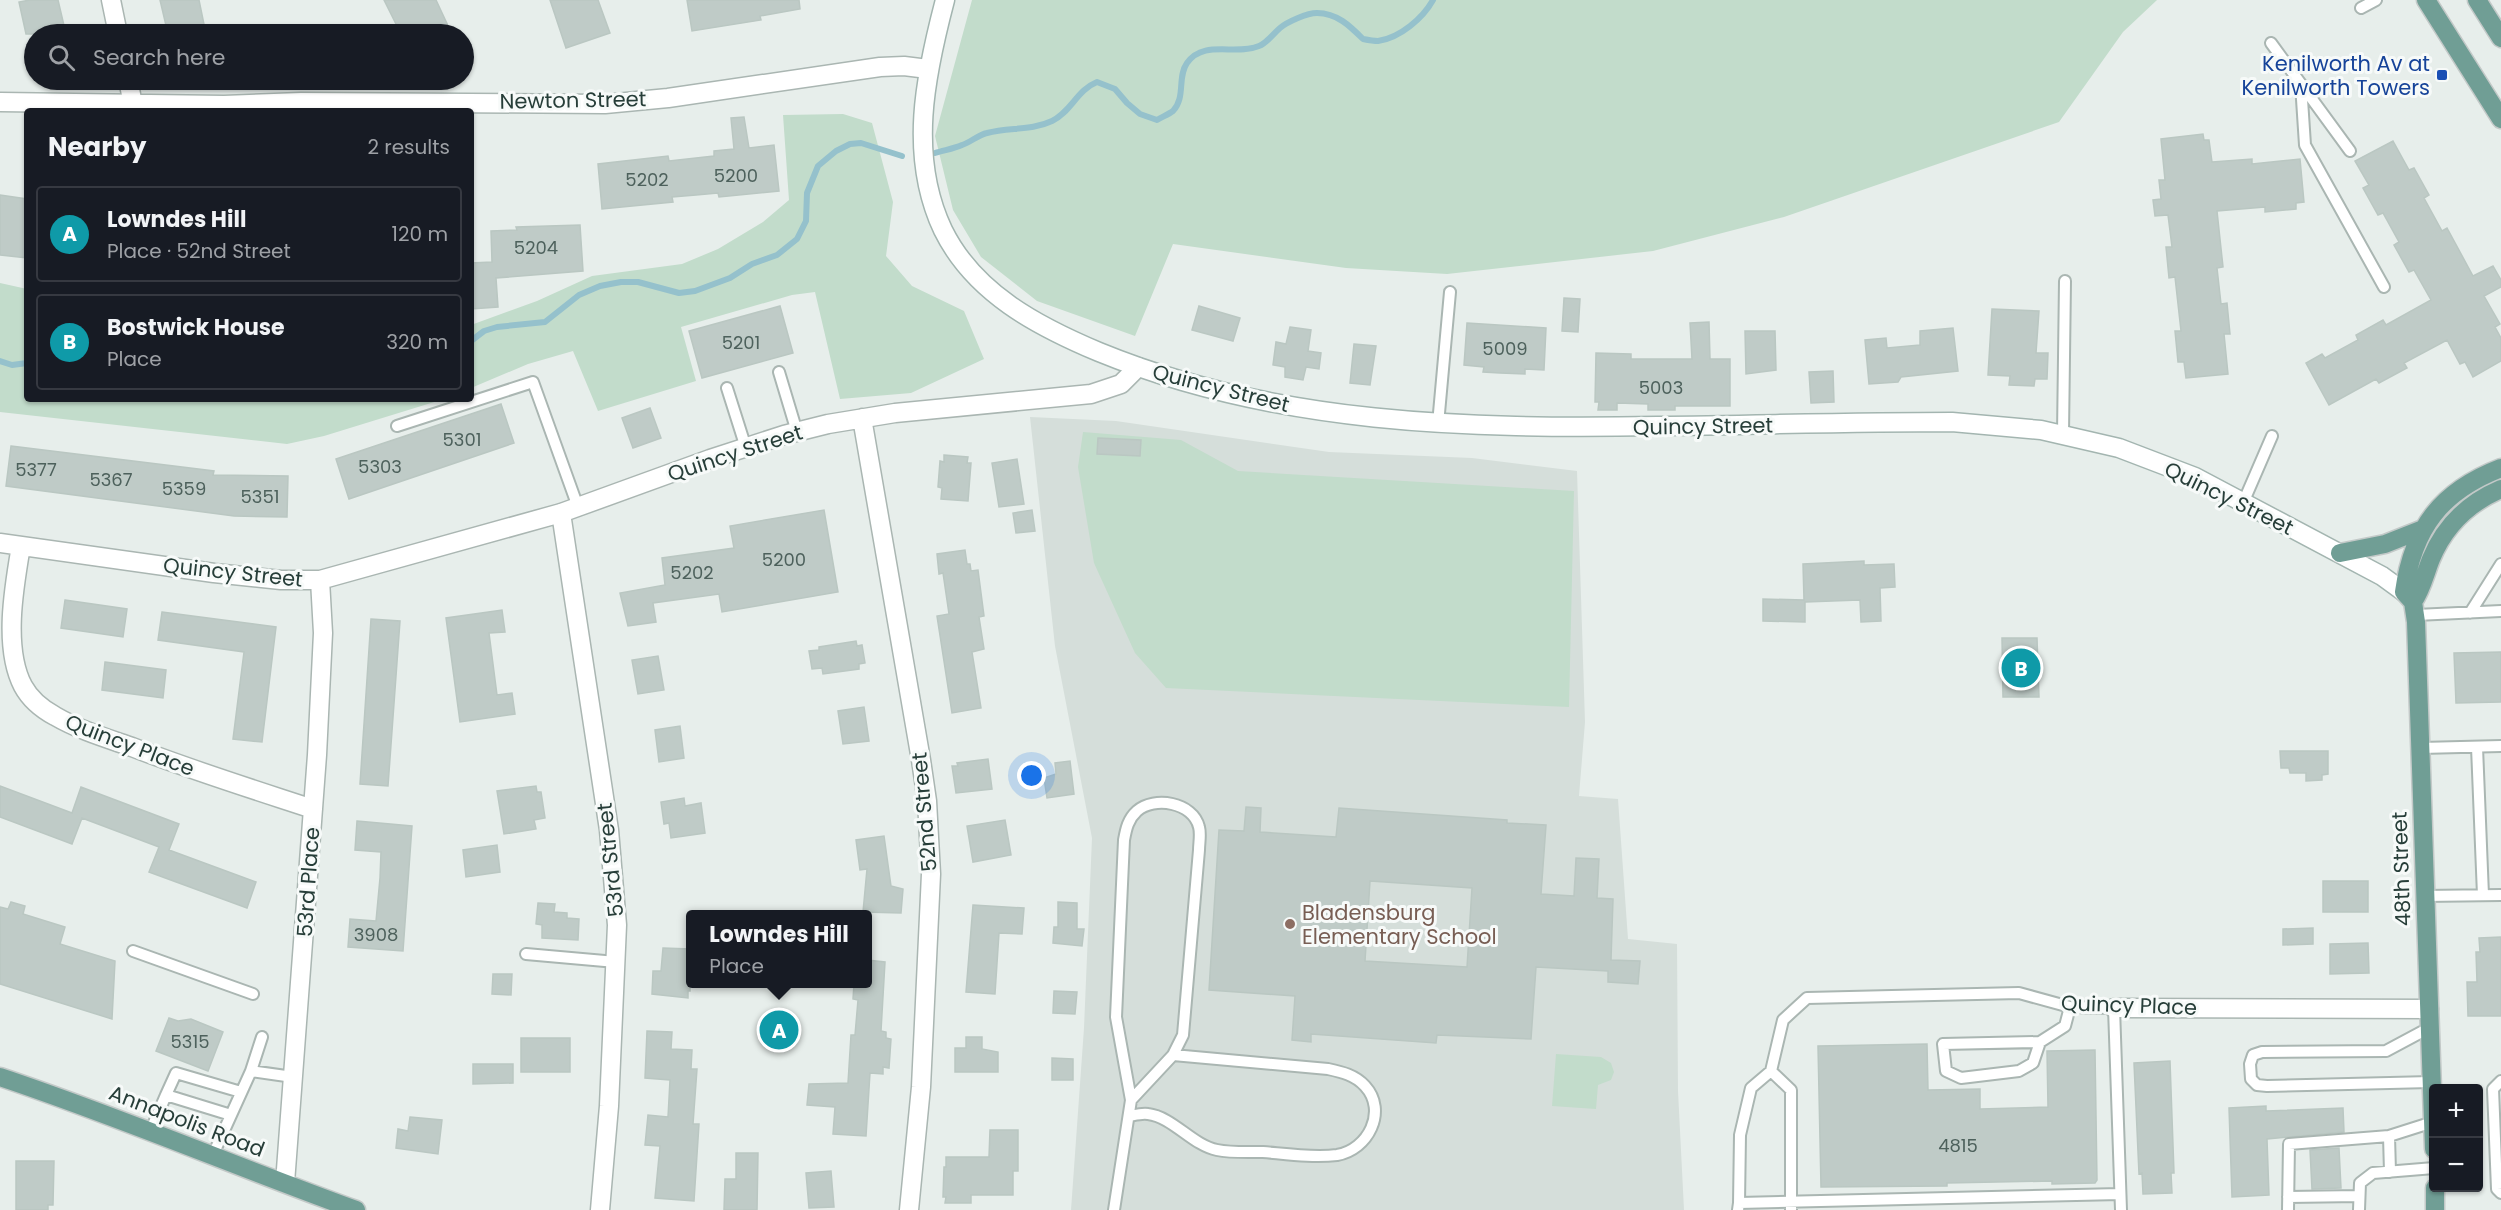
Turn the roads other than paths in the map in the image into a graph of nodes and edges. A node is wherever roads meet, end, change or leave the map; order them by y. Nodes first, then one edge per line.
1 (111, 0) edge
2 (945, 0) edge
3 (2376, 0) edge
4 (2426, 0) edge
5 (2477, 0) edge
6 (2361, 8) dead end
7 (116, 24) edge
8 (2501, 38) edge
9 (2271, 43) dead end
10 (928, 69) junction
11 (2301, 84) junction
12 (130, 90) edge
13 (0, 102) edge
14 (133, 104) junction
15 (2501, 118) edge
16 (2350, 151) dead end
17 (2065, 281) dead end
18 (2384, 287) dead end
19 (1450, 292) dead end
20 (1138, 367) junction
21 (779, 372) dead end
22 (727, 388) dead end
23 (474, 401) edge
24 (471, 402) edge
25 (862, 418) junction
26 (1438, 424) junction
27 (396, 426) dead end
28 (797, 432) junction
29 (2063, 434) junction
30 (2272, 436) dead end
31 (746, 448) junction
32 (2501, 468) edge
33 (2501, 489) edge
34 (2243, 502) junction
35 (569, 510) junction
36 (2423, 529) junction
37 (0, 543) edge
38 (21, 546) junction
39 (2340, 553) junction
40 (2501, 564) edge
41 (320, 580) junction
42 (2411, 603) junction
43 (2501, 611) edge
44 (2470, 613) junction
45 (2501, 746) edge
46 (2477, 747) junction
47 (2421, 748) junction
48 (313, 809) junction
49 (2483, 895) junction
50 (2501, 895) edge
51 (2424, 896) junction
52 (134, 951) dead end
53 (526, 954) dead end
54 (616, 962) junction
55 (253, 994) dead end
56 (2070, 1007) junction
57 (2114, 1008) junction
58 (2428, 1009) junction
59 (2429, 1028) junction
60 (262, 1037) dead end
61 (2040, 1042) junction
62 (1173, 1055) junction
63 (251, 1071) junction
64 (1771, 1071) junction
65 (0, 1077) edge
66 (293, 1077) junction
67 (2501, 1081) edge
68 (2431, 1082) joint
69 (240, 1092) junction
70 (166, 1095) junction
71 (1131, 1100) junction
72 (231, 1115) junction
73 (1130, 1116) junction
74 (2429, 1123) edge
75 (150, 1132) junction
76 (2389, 1136) junction
77 (212, 1157) junction
78 (2429, 1168) edge
79 (2390, 1172) junction
80 (285, 1183) junction
81 (2435, 1192) edge
82 (2501, 1193) edge
83 (2120, 1194) junction
84 (2359, 1196) junction
85 (2288, 1197) junction
86 (1738, 1207) edge
87 (1791, 1207) edge
88 (356, 1210) edge
89 (600, 1210) edge
90 (909, 1210) edge
91 (1114, 1210) edge
92 (2121, 1210) edge
93 (2288, 1210) edge
94 (2359, 1210) edge
95 (2435, 1210) edge

1 - 7 street
2 - 10 street
3 - 6 lane
4 - 15 main road
5 - 8 main road
9 - 11 lane
10 - 14 street, Newton Street
10 - 20 street
11 - 16 lane
11 - 18 lane
12 - 14 street
13 - 14 street, Newton Street
17 - 29 lane
19 - 26 lane
20 - 25 street, Quincy Street
20 - 26 street, Quincy Street
21 - 28 lane
22 - 31 lane
23 - 35 lane
24 - 27 lane
25 - 28 street, Quincy Street
25 - 90 street, 52nd Street
26 - 29 street, Quincy Street
28 - 31 street, Quincy Street
29 - 34 street, Quincy Street
30 - 34 lane
31 - 35 street, Quincy Street
32 - 36 main road
33 - 42 main road
34 - 39 street, Quincy Street
35 - 41 street, Quincy Street
35 - 54 street, 53rd Street
36 - 39 main road
36 - 42 main road
37 - 38 street, Quincy Street
38 - 41 street, Quincy Street
38 - 48 street, Quincy Place
39 - 42 street, Quincy Street
40 - 44 lane
41 - 48 street, 53rd Place
42 - 44 lane
42 - 47 main road, 48th Street
43 - 44 lane
45 - 46 lane
46 - 47 lane
46 - 49 lane
47 - 51 main road, 48th Street
48 - 66 street, 53rd Place
49 - 50 lane
49 - 51 lane
51 - 58 main road, 48th Street
52 - 55 lane
53 - 54 lane
54 - 89 street, 53rd Street
56 - 57 lane, Quincy Place
56 - 61 lane
56 - 64 lane, Quincy Place
57 - 58 street, Quincy Place
57 - 83 lane
58 - 59 main road, 48th Street
59 - 68 main road, 48th Street
59 - 68 lane
60 - 63 lane
61 - 61 lane
62 - 71 lane
62 - 71 lane
62 - 73 lane
63 - 66 lane
63 - 69 lane
64 - 86 lane
64 - 87 lane
65 - 75 main road, Annapolis Road
66 - 80 street, 53rd Place
67 - 82 lane
69 - 70 lane
69 - 72 lane
70 - 72 lane
70 - 75 lane
71 - 73 lane
72 - 77 lane
73 - 91 lane
74 - 76 lane
75 - 77 main road, Annapolis Road
76 - 79 lane
76 - 85 lane
77 - 80 main road, Annapolis Road
78 - 79 lane
79 - 84 lane
80 - 88 main road, Annapolis Road
81 - 95 main road
83 - 87 lane
83 - 92 lane
84 - 85 lane
84 - 94 lane
85 - 93 lane
86 - 87 lane

